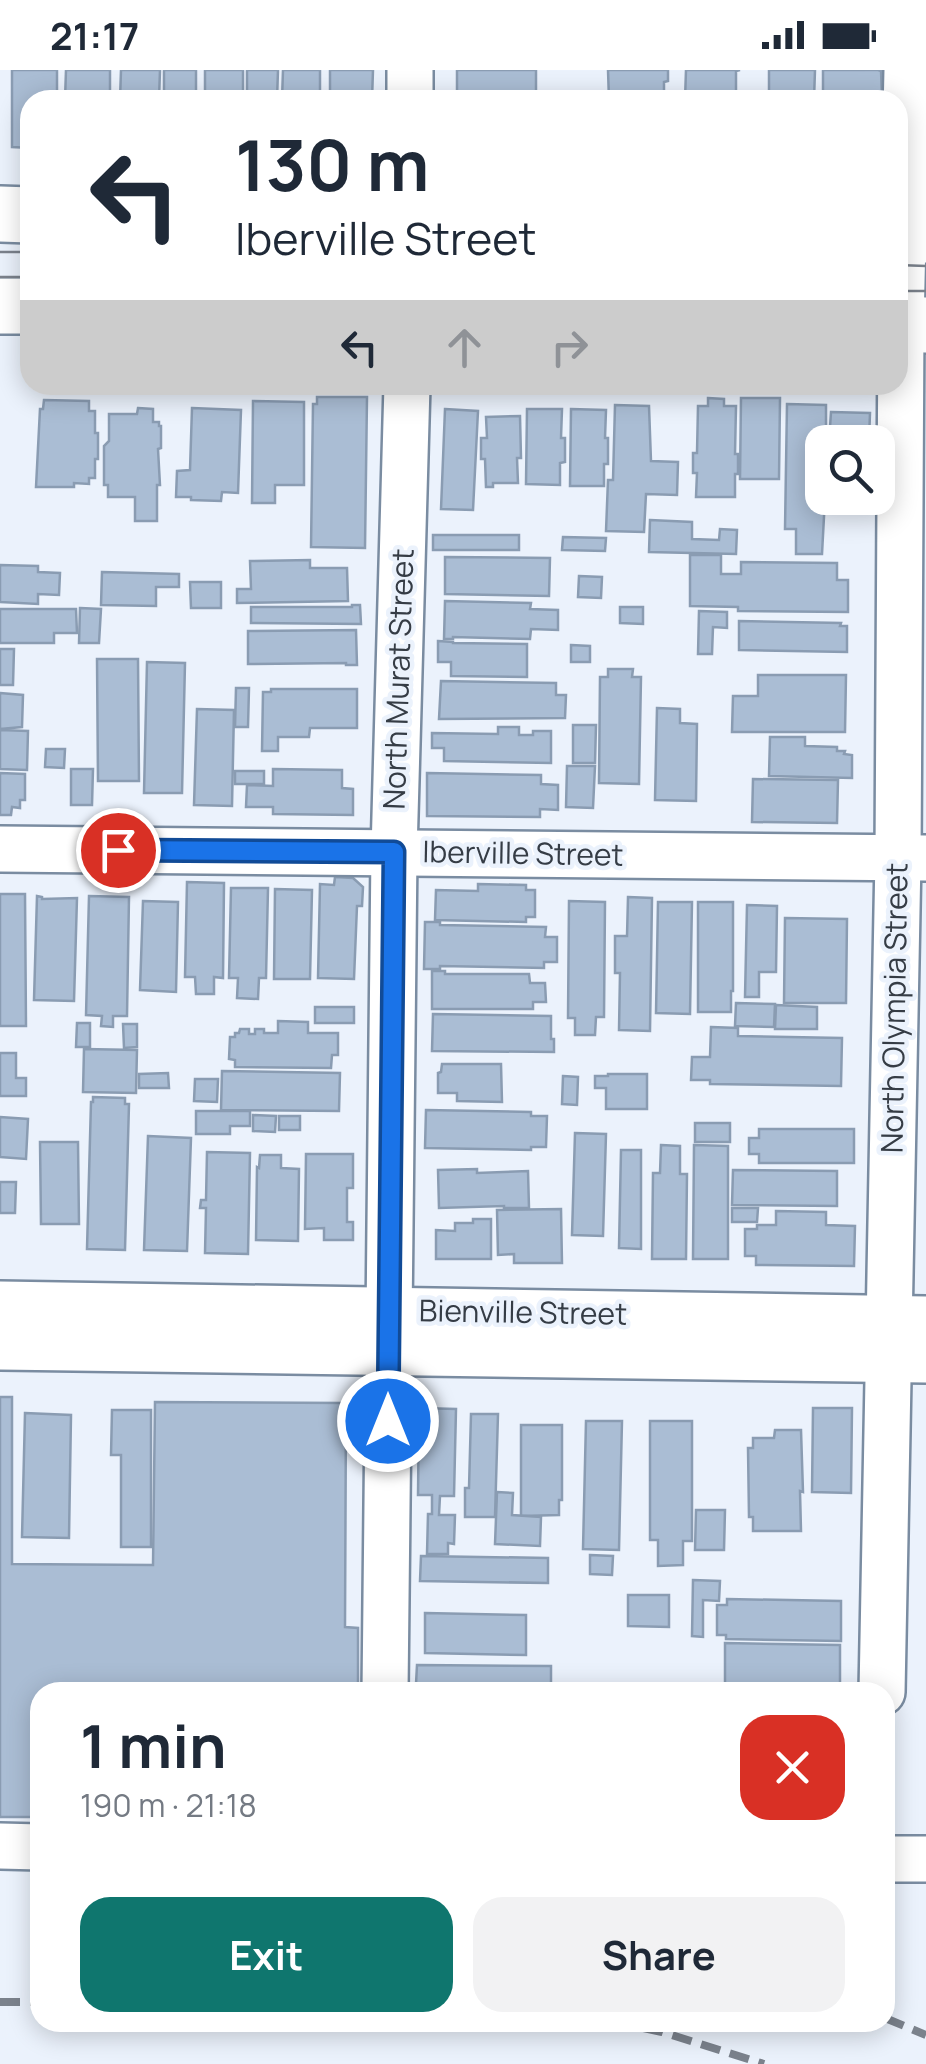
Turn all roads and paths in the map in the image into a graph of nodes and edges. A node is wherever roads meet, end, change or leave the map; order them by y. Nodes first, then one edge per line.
1 (908, 70) edge
2 (909, 234) edge
3 (908, 324) edge
4 (407, 395) edge
5 (0, 849) edge
6 (394, 852) junction
7 (912, 858) edge
8 (0, 1304) edge
9 (389, 1331) junction
10 (907, 1339) edge
11 (0, 1346) edge
12 (385, 1682) edge
13 (883, 1682) edge
14 (0, 1846) edge
15 (30, 1846) edge
16 (895, 1859) edge
17 (926, 1860) edge

1 - 2 street, North Olympia Street
2 - 3 street, North Olympia Street
3 - 7 street, North Olympia Street
4 - 6 street, North Murat Street
5 - 6 street, Iberville Street
6 - 7 street, Iberville Street
6 - 9 street, North Murat Street
7 - 10 street, North Olympia Street
8 - 9 street, Bienville Street
9 - 10 street, Bienville Street
9 - 11 street, Bienville Street
9 - 12 street, North Murat Street
10 - 13 street, North Olympia Street
14 - 15 street
16 - 17 street

